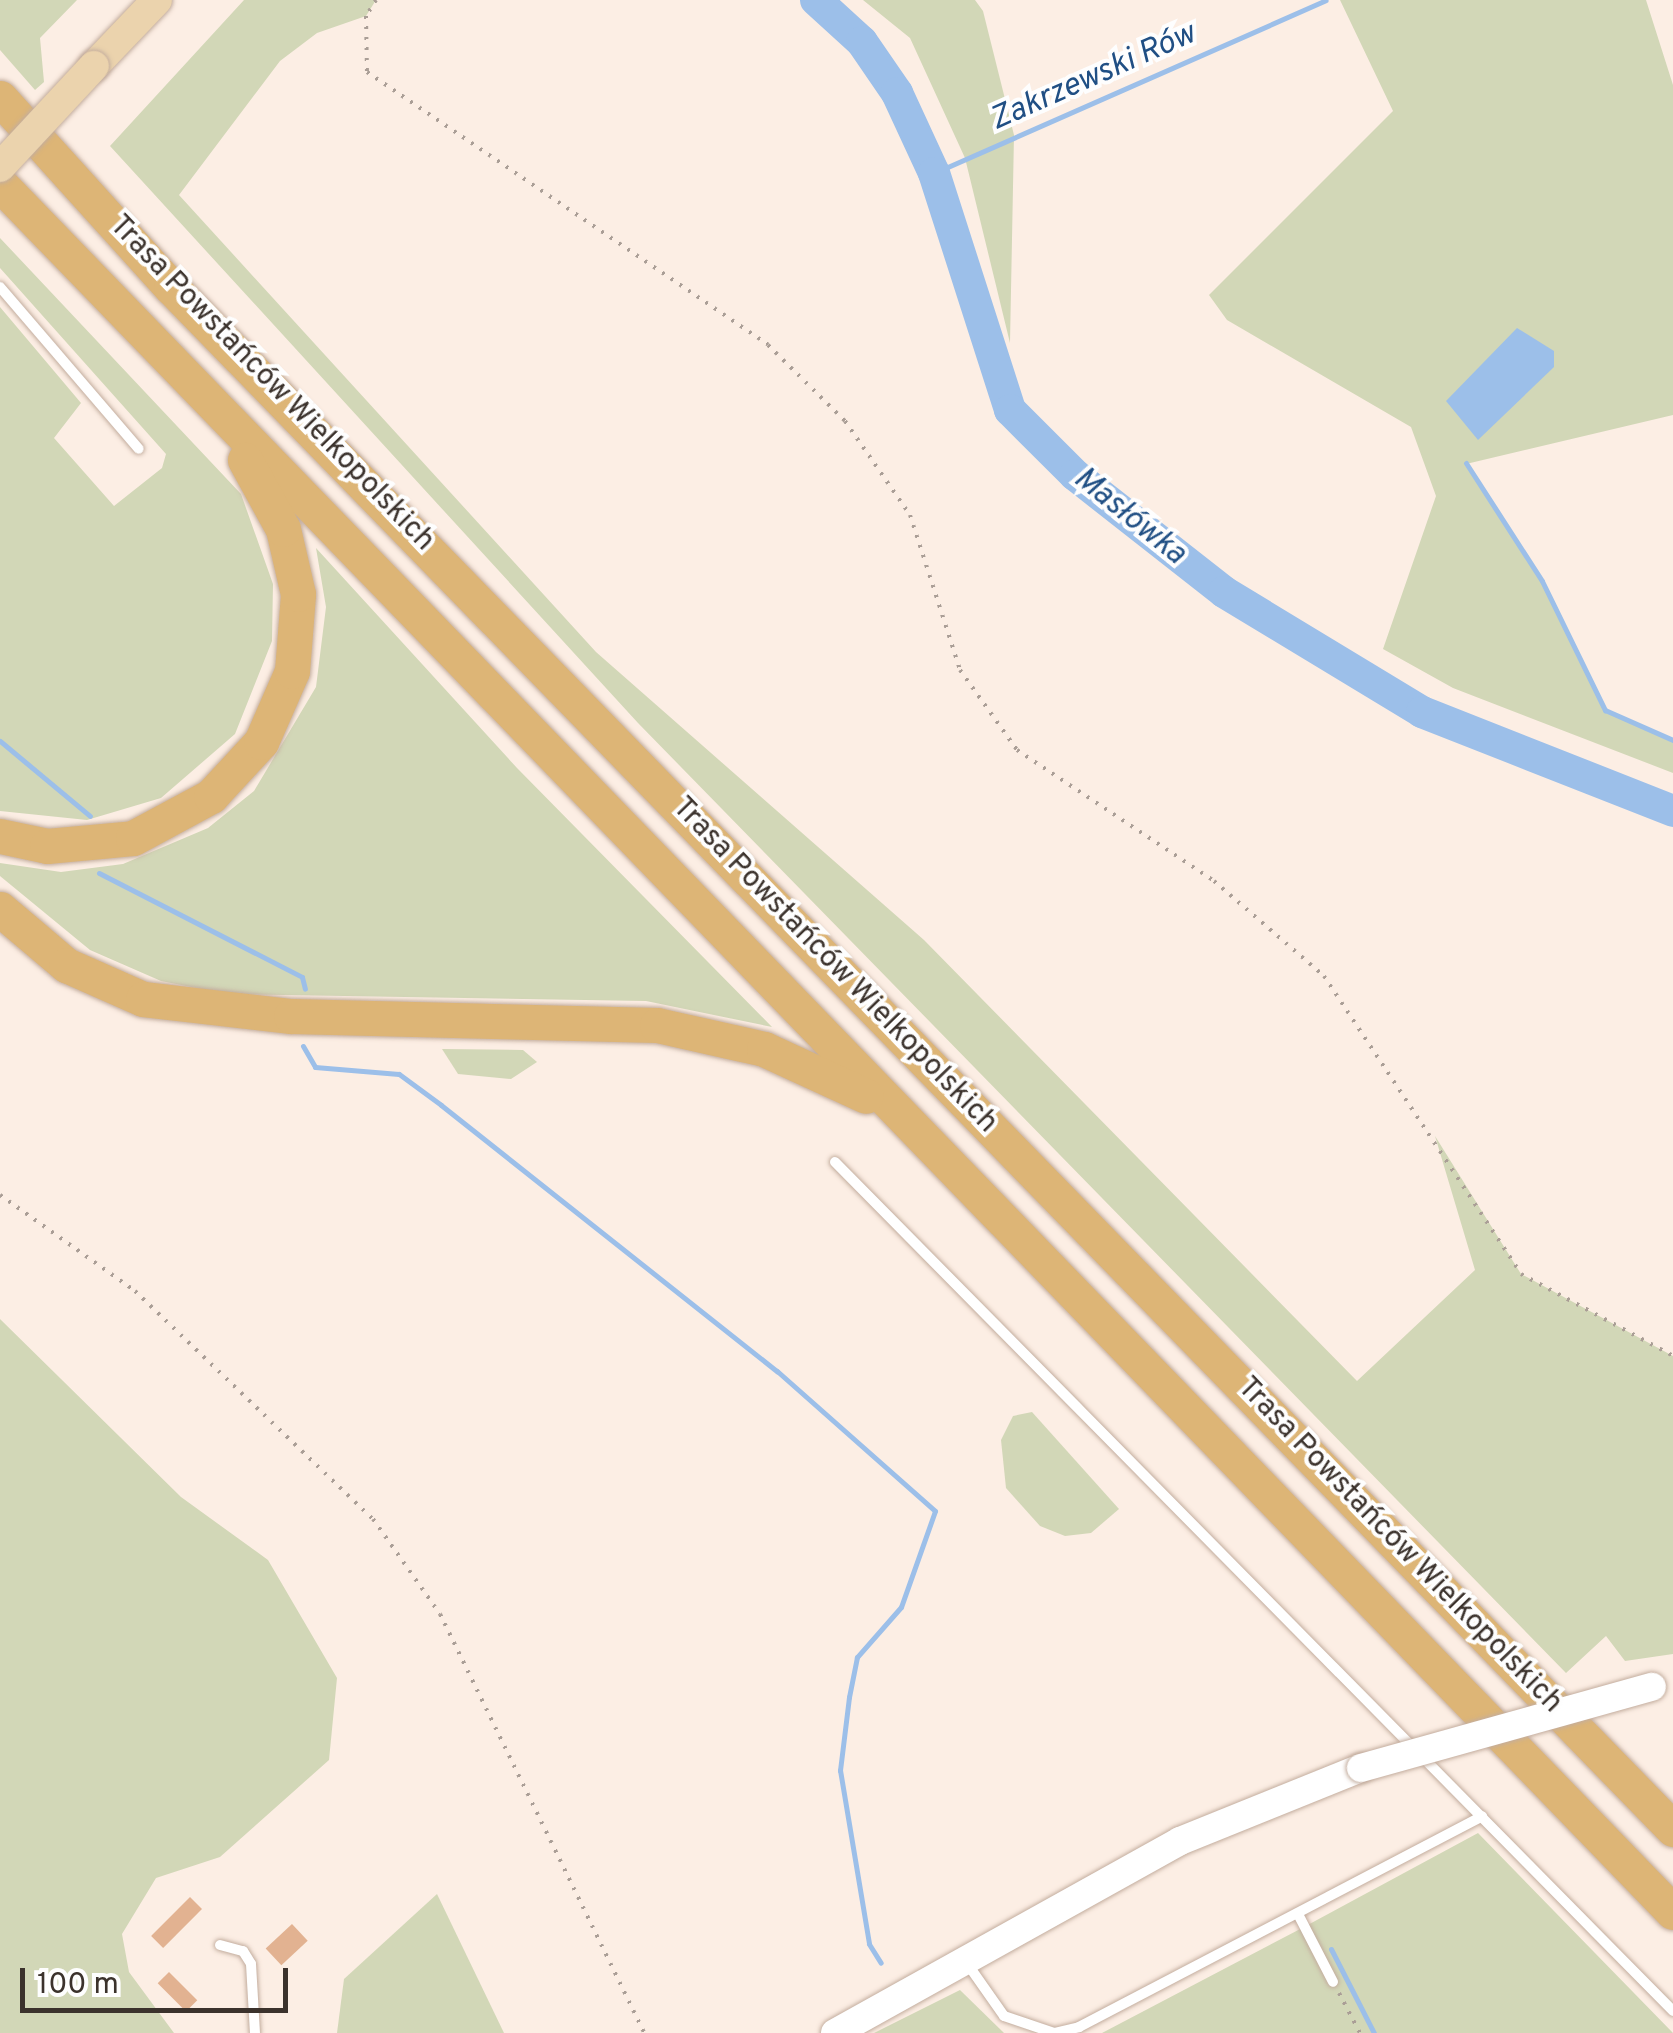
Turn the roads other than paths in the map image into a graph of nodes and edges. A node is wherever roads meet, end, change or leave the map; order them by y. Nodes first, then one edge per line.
1 (157, 0) edge
2 (0, 98) edge
3 (0, 167) edge
4 (0, 184) edge
5 (0, 287) edge
6 (153, 341) junction
7 (138, 449) dead end
8 (0, 836) edge
9 (0, 909) edge
10 (886, 1106) junction
11 (836, 1162) dead end
12 (1662, 1685) edge
13 (1482, 1816) junction
14 (1673, 1829) edge
15 (1673, 1912) edge
16 (1299, 1916) junction
17 (220, 1945) dead end
18 (965, 1961) junction
19 (1333, 1982) road end
20 (1673, 2012) edge
21 (255, 2033) edge
22 (835, 2033) edge

1 - 3 main road, bridge
2 - 14 highway, Trasa Powstańców Wielkopolskich
4 - 6 highway, Trasa Powstańców Wielkopolskich
5 - 7 lane
6 - 8 highway
6 - 10 highway, Trasa Powstańców Wielkopolskich
9 - 10 highway
10 - 15 highway, Trasa Powstańców Wielkopolskich
11 - 13 lane
12 - 18 street, bridge
13 - 16 lane
13 - 20 lane
16 - 18 lane
16 - 19 lane
17 - 21 lane
18 - 22 street

